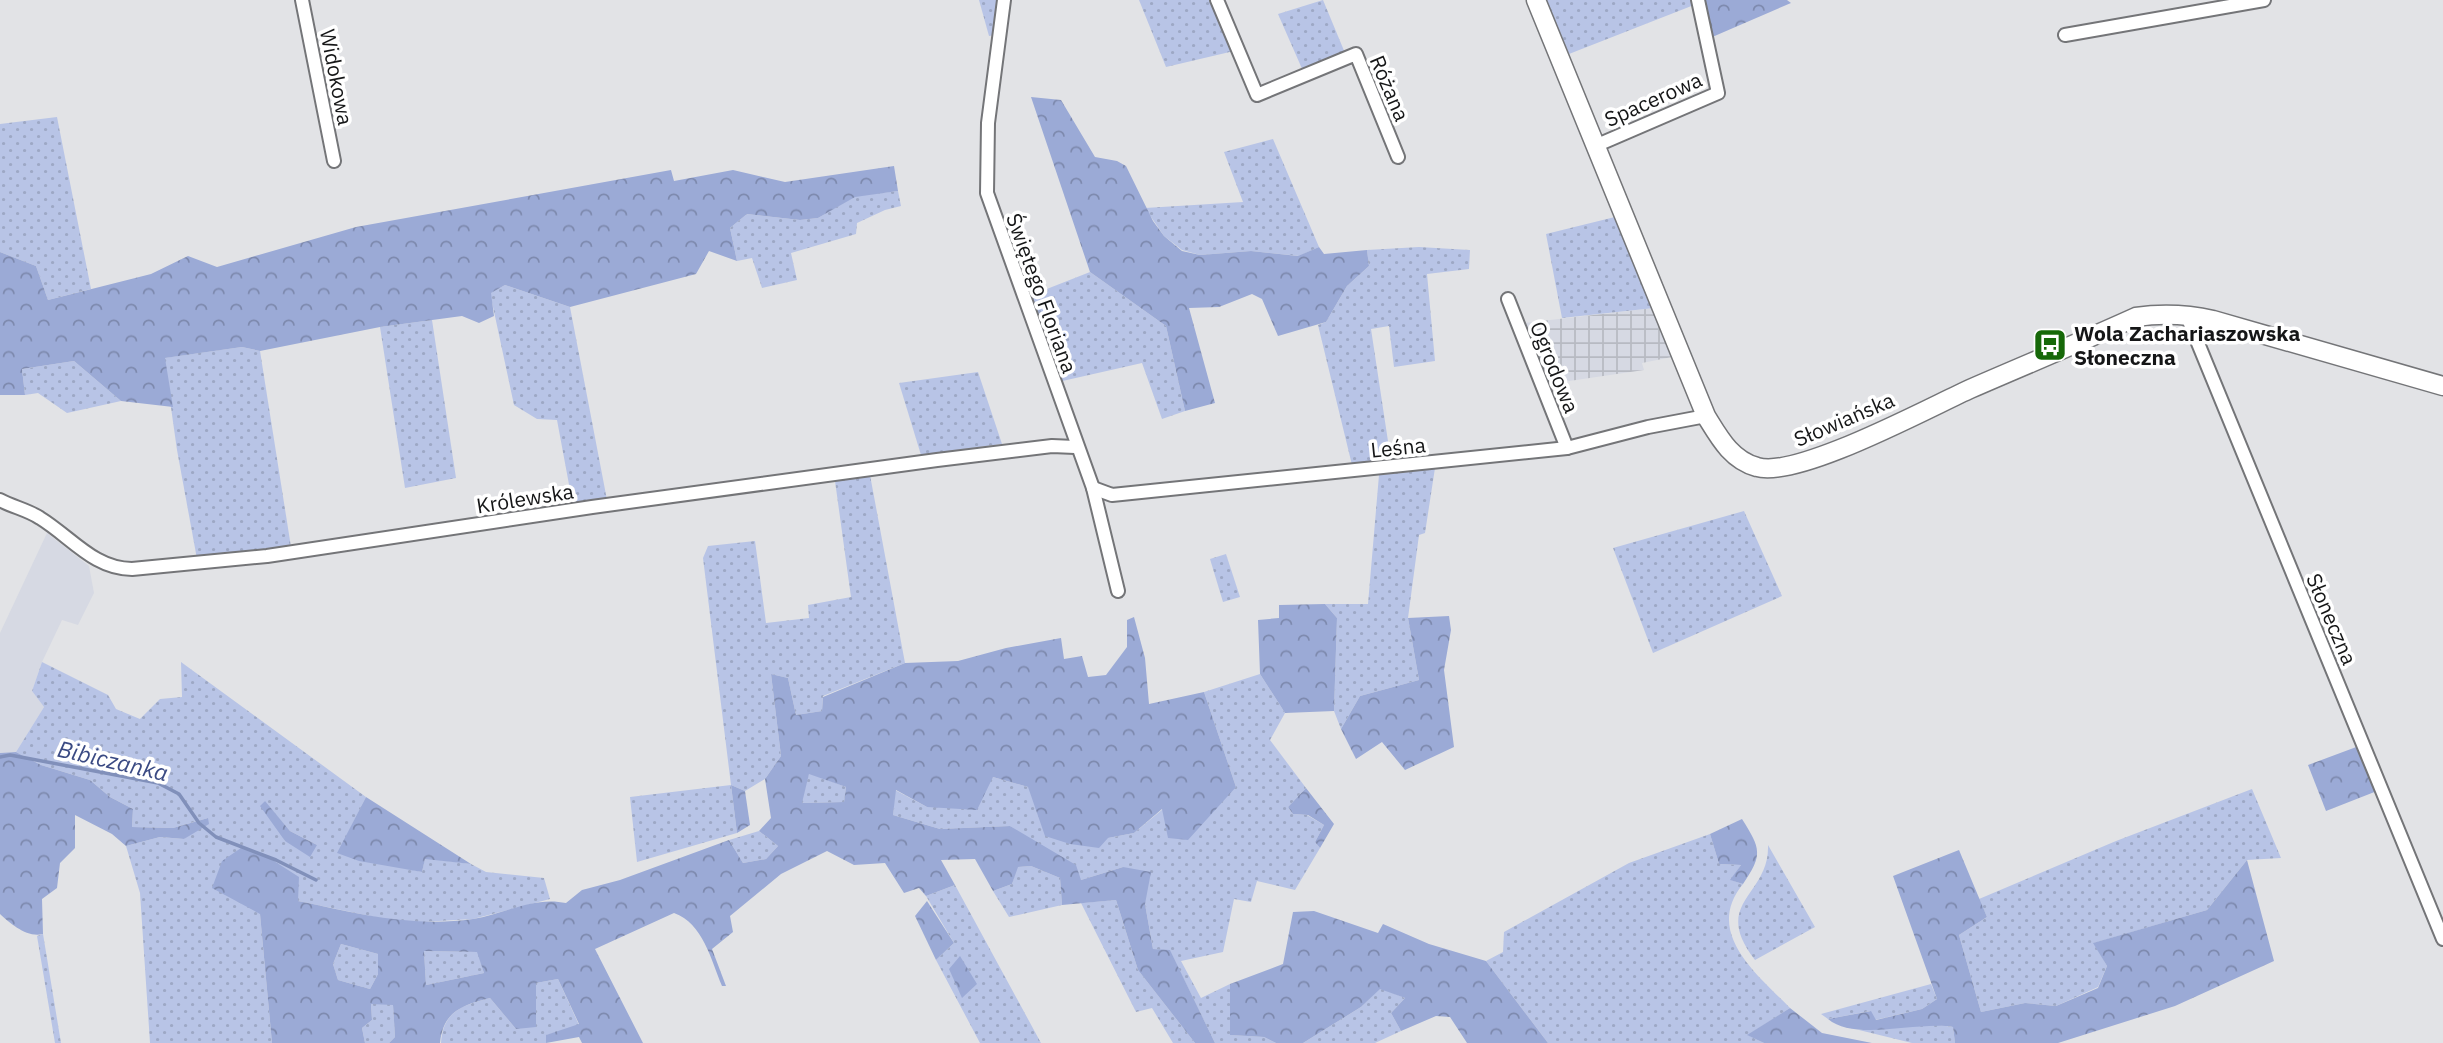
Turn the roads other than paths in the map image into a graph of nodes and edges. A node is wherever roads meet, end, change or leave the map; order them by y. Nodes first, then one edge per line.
1 (302, 0) edge
2 (1004, 0) edge
3 (1217, 0) edge
4 (1536, 0) edge
5 (1698, 0) edge
6 (2264, 0) edge
7 (2064, 35) dead end
8 (1595, 146) junction
9 (1398, 157) dead end
10 (334, 161) dead end
11 (1508, 299) dead end
12 (2186, 314) junction
13 (2443, 386) edge
14 (1706, 416) junction
15 (1075, 447) junction
16 (1567, 448) junction
17 (1093, 488) junction
18 (0, 500) edge
19 (1118, 591) dead end
20 (2443, 939) edge

1 - 10 street, Widokowa
2 - 15 street, Świętego Floriana
3 - 9 street, Różana
4 - 8 street, Słowiańska
5 - 8 street, Spacerowa
6 - 7 street
8 - 14 street, Słowiańska
11 - 16 street, Ogrodowa
12 - 13 street, Słowiańska
12 - 14 street, Słowiańska
12 - 20 street, Słoneczna
14 - 16 street, Leśna
15 - 17 street, Świętego Floriana
15 - 18 street, Królewska
16 - 17 street, Leśna
17 - 19 street, Świętego Floriana

